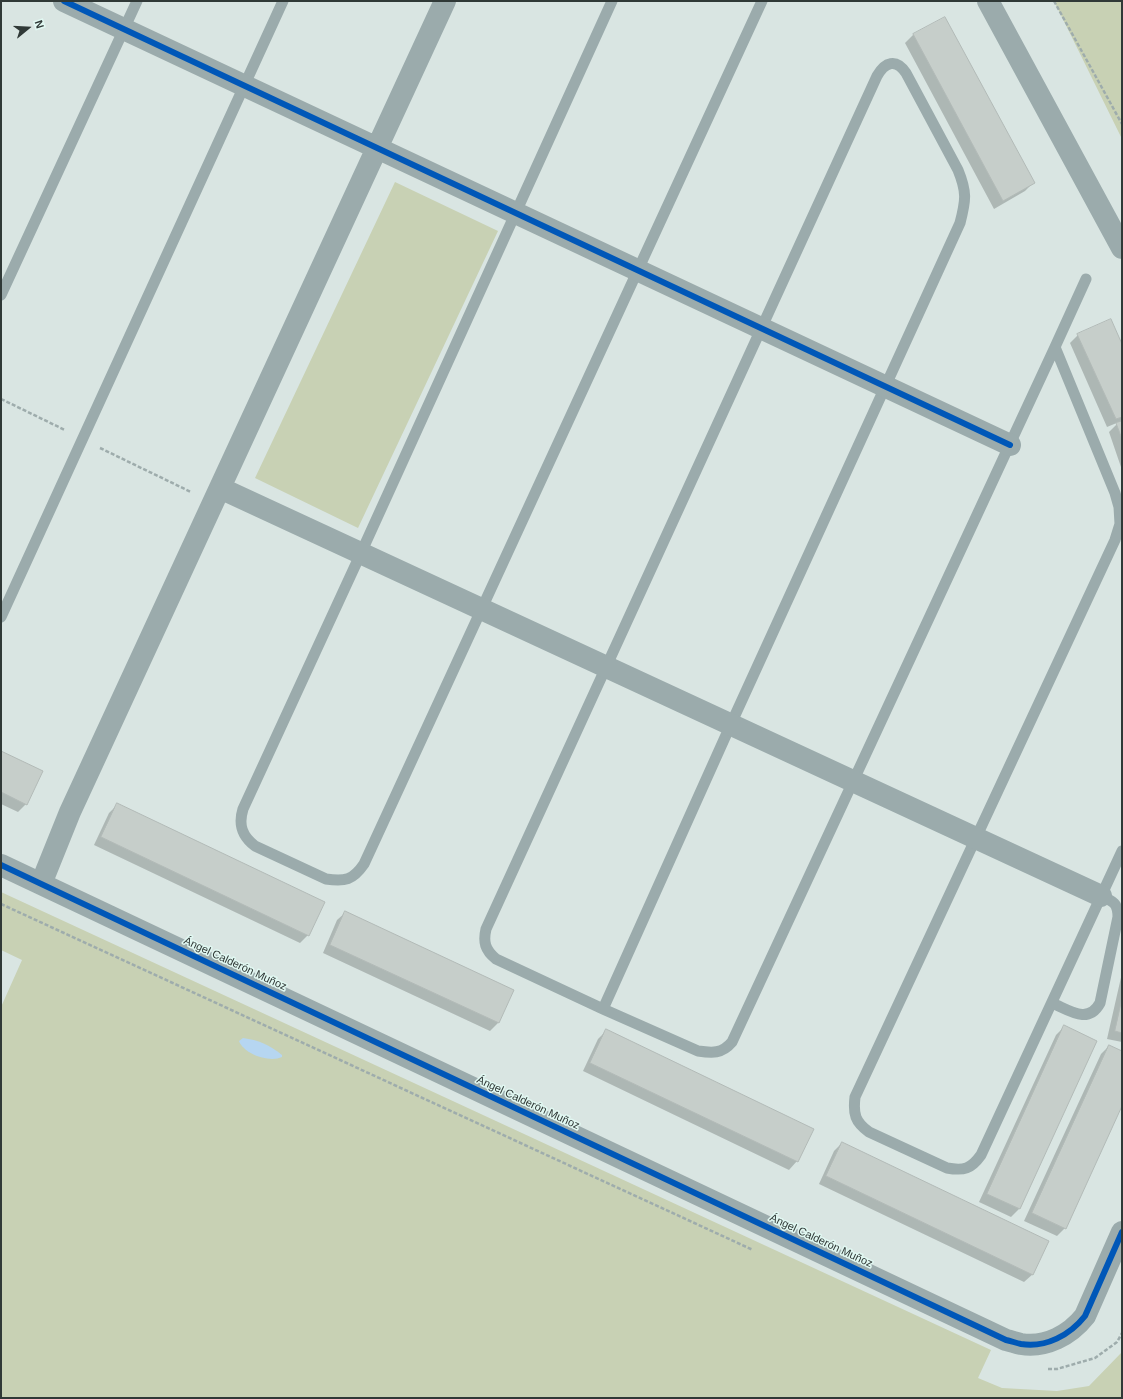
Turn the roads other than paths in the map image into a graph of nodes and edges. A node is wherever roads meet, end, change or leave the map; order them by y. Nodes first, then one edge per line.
1 (64, 1) edge
2 (137, 1) edge
3 (283, 1) edge
4 (445, 1) edge
5 (612, 1) edge
6 (762, 1) edge
7 (988, 1) edge
8 (124, 29) junction
9 (244, 86) junction
10 (377, 148) junction
11 (516, 213) junction
12 (1122, 248) edge
13 (638, 270) junction
14 (1086, 279) dead end
15 (1, 295) edge
16 (762, 328) junction
17 (1055, 347) junction
18 (886, 386) junction
19 (1010, 444) junction
20 (216, 495) junction
21 (361, 553) junction
22 (482, 609) junction
23 (1, 617) edge
24 (607, 667) junction
25 (731, 724) junction
26 (854, 782) junction
27 (976, 838) junction
28 (1122, 850) edge
29 (1, 865) edge
30 (41, 884) junction
31 (1101, 896) junction
32 (1052, 1002) junction
33 (603, 1009) junction
34 (1122, 1232) edge

1 - 8 street
2 - 8 lane
3 - 9 lane
4 - 10 street
5 - 11 lane
6 - 13 lane
7 - 12 street
8 - 9 street
8 - 15 lane
9 - 10 street
9 - 23 lane
10 - 11 street
10 - 20 street
11 - 13 street
11 - 21 lane
13 - 16 street
13 - 22 lane
14 - 17 lane
16 - 18 street
16 - 18 lane
16 - 24 lane
17 - 19 lane
17 - 27 lane
18 - 19 street
18 - 25 lane
19 - 26 lane
20 - 21 street
20 - 30 street
21 - 22 street
21 - 22 lane
22 - 24 street
24 - 25 street
24 - 33 lane
25 - 26 street
25 - 33 lane
26 - 27 street
26 - 33 lane
27 - 31 street
27 - 32 lane
28 - 31 lane
29 - 30 street, Ángel Calderón Muñoz
30 - 34 street, Ángel Calderón Muñoz
31 - 32 lane
31 - 32 lane

